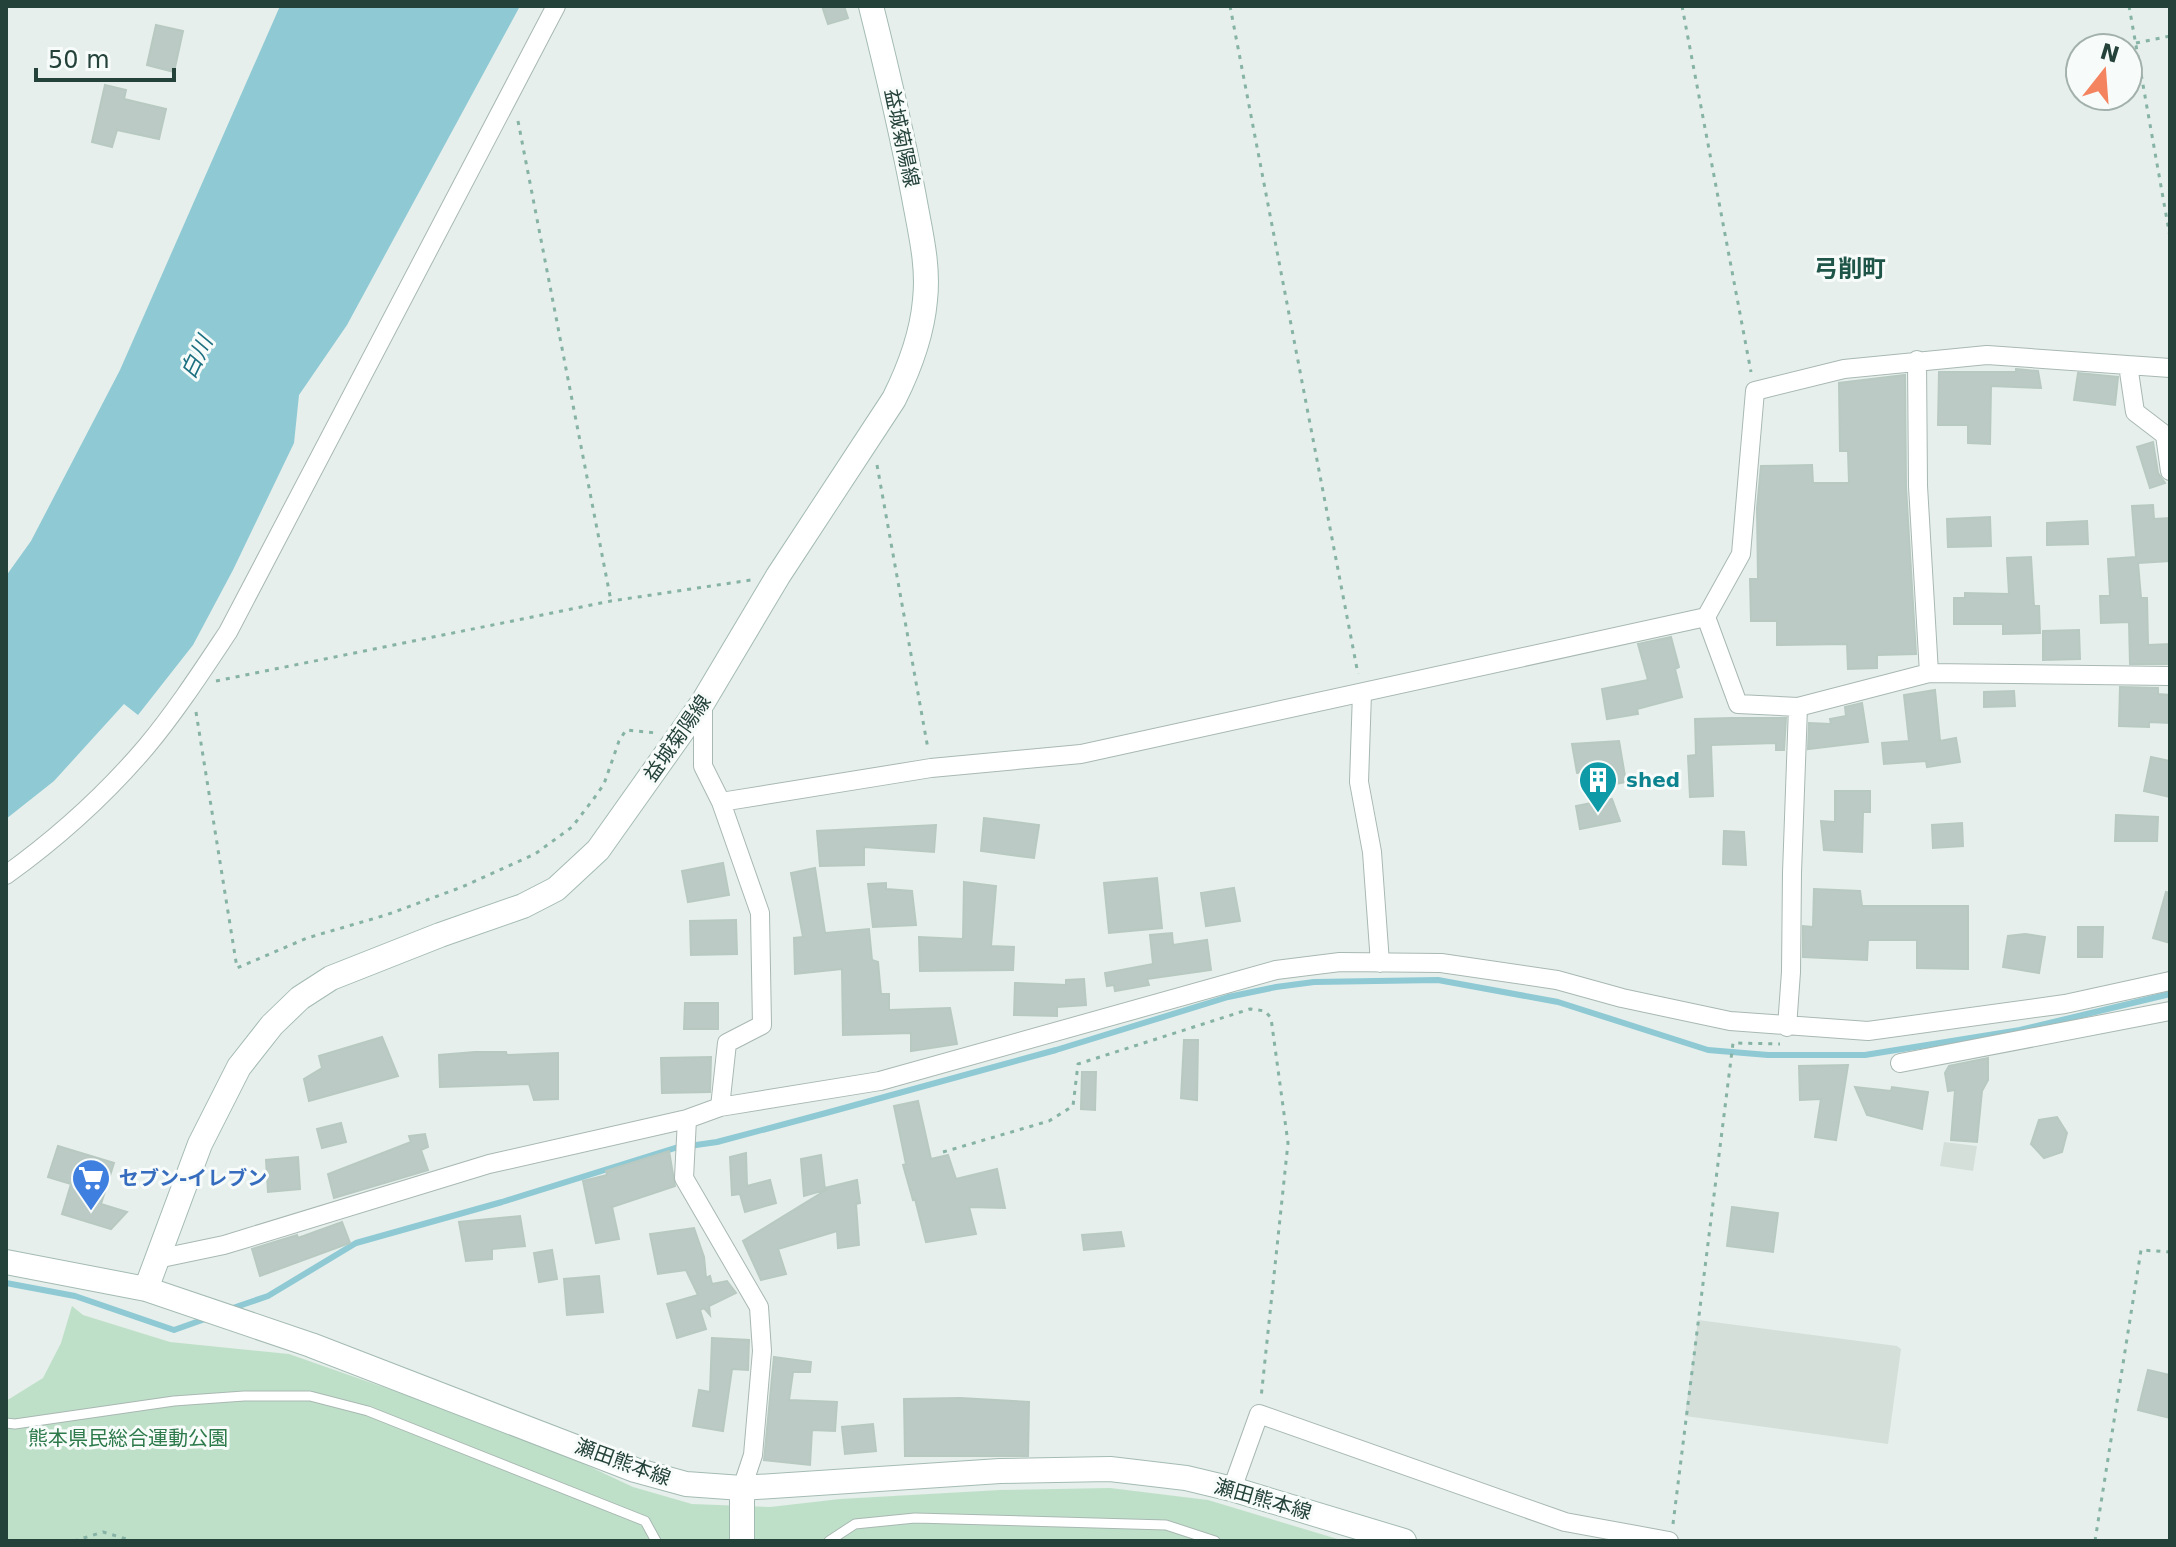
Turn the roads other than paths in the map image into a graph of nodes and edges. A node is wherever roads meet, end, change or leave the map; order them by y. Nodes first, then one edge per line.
1 (556, 6) edge
2 (871, 6) edge
3 (1917, 360) junction
4 (2128, 365) junction
5 (2170, 368) edge
6 (2170, 471) edge
7 (1706, 617) junction
8 (1929, 673) junction
9 (2170, 676) edge
10 (1362, 693) junction
11 (703, 702) junction
12 (1798, 707) junction
13 (721, 802) junction
14 (6, 875) edge
15 (1380, 963) junction
16 (2170, 981) edge
17 (2170, 1011) edge
18 (1787, 1027) junction
19 (1900, 1063) dead end
20 (720, 1107) junction
21 (687, 1119) junction
22 (157, 1259) junction
23 (6, 1262) edge
24 (146, 1289) junction
25 (6, 1423) edge
26 (742, 1488) junction
27 (1232, 1489) junction
28 (1671, 1535) edge
29 (656, 1541) edge
30 (742, 1541) edge
31 (829, 1541) edge
32 (1215, 1541) edge
33 (1404, 1541) edge

1 - 14 street
2 - 11 main road, 益城菊陽線
3 - 4 street
3 - 7 street
3 - 8 street
4 - 5 street
4 - 6 street
7 - 10 street
7 - 12 street
8 - 9 street
8 - 12 street
10 - 13 street
10 - 15 street
11 - 13 street
11 - 22 main road, 益城菊陽線
12 - 18 street
13 - 20 street
15 - 18 street
15 - 20 street
16 - 18 street
17 - 19 street
20 - 21 street
21 - 22 street
21 - 26 street
22 - 24 main road, 益城菊陽線
23 - 24 main road, 瀬田熊本線
24 - 26 main road, 瀬田熊本線
25 - 29 lane
26 - 27 main road, 瀬田熊本線
26 - 30 main road
27 - 28 street
27 - 33 main road, 瀬田熊本線
31 - 32 lane

